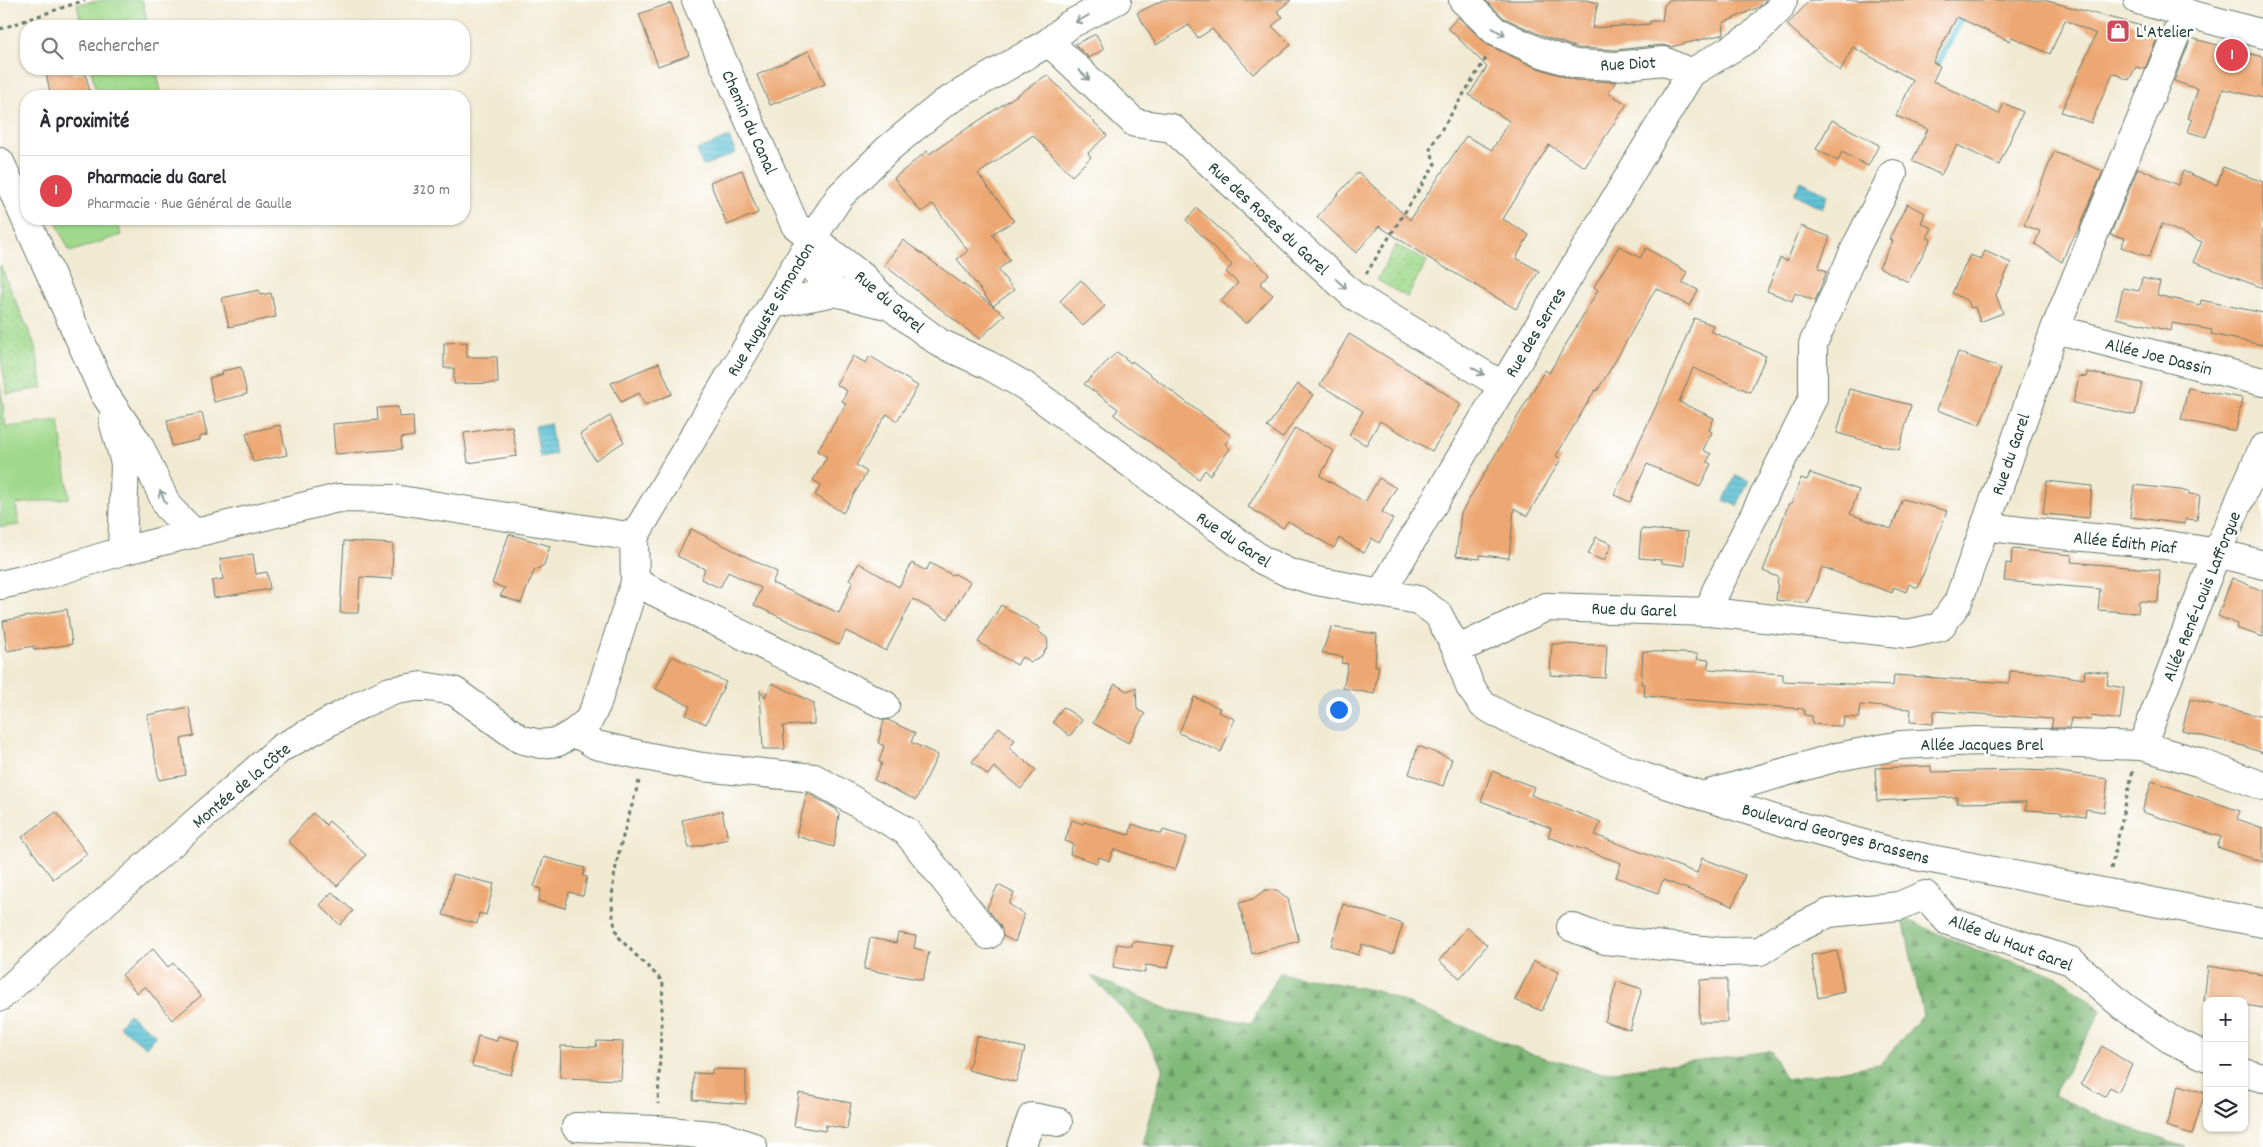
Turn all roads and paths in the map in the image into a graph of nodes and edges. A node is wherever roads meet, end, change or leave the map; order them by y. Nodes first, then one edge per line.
1 (85, 0) edge
2 (696, 0) edge
3 (1117, 0) edge
4 (1463, 0) edge
5 (1783, 0) edge
6 (2138, 0) edge
7 (2185, 12) junction
8 (26, 20) edge
9 (20, 22) edge
10 (0, 29) edge
11 (1501, 34) junction
12 (2263, 34) edge
13 (1049, 42) junction
14 (1691, 73) junction
15 (0, 162) edge
16 (1893, 174) dead end
17 (20, 206) edge
18 (28, 225) edge
19 (812, 238) junction
20 (836, 292) junction
21 (1353, 295) junction
22 (773, 304) junction
23 (890, 306) junction
24 (2055, 329) junction
25 (2263, 382) edge
26 (1503, 386) junction
27 (104, 393) junction
28 (2263, 448) edge
29 (1985, 526) junction
30 (195, 534) junction
31 (634, 536) junction
32 (122, 551) junction
33 (2216, 554) junction
34 (2263, 565) edge
35 (635, 582) junction
36 (0, 585) edge
37 (1381, 593) junction
38 (1710, 612) junction
39 (1456, 650) junction
40 (884, 705) dead end
41 (575, 732) junction
42 (2142, 746) junction
43 (645, 756) junction
44 (2263, 786) edge
45 (1702, 796) junction
46 (1937, 860) junction
47 (2105, 894) junction
48 (1925, 896) junction
49 (2263, 923) edge
50 (1571, 926) dead end
51 (988, 935) dead end
52 (0, 997) edge
53 (2203, 1055) edge
54 (2248, 1074) edge
55 (2263, 1078) edge
56 (1058, 1122) dead end
57 (576, 1127) dead end
58 (657, 1130) junction
59 (753, 1147) edge
60 (1021, 1147) edge

1 - 8 path
2 - 19 street, Chemin du Canal
3 -> 13 street, Rue Auguste Simondon
4 -> 11 street, Rue Diot
5 - 14 street
6 - 7 street
7 - 12 street
7 - 24 street, Rue du Garel
9 - 10 path
11 - 14 street, Rue Diot
11 - 21 path
13 - 19 street, Rue Auguste Simondon
13 -> 21 street, Rue des Roses du Garel
14 - 26 street, Rue des Serres
15 - 17 street
16 - 38 street
18 - 27 street
19 - 20 street
19 - 22 street, Rue Auguste Simondon
19 - 23 street, Rue du Garel
20 - 22 street
20 - 23 street
21 -> 26 street, Rue des Roses du Garel
22 - 31 street, Rue Auguste Simondon
23 - 37 street, Rue du Garel
24 - 25 street, Allée Joe Dassin
24 - 29 street, Rue du Garel
26 - 37 street, Rue des Serres
30 -> 27 street
27 - 32 street
28 - 33 street, Allée René-Louis Lafforgue
29 - 33 street, Allée Édith Piaf
29 - 38 street, Rue du Garel
30 - 31 street
30 - 32 street
31 - 35 street
32 - 36 street
33 - 34 street, Allée Édith Piaf
33 - 42 street, Allée René-Louis Lafforgue
35 - 40 street
35 - 41 street
37 - 39 street, Rue du Garel
38 - 39 street, Rue du Garel
39 - 45 street, Boulevard Georges Brassens
41 - 43 street
41 - 52 street, Montée de la Côte
42 - 44 street, Allée Jacques Brel
42 - 45 street, Allée Jacques Brel
42 - 47 path
43 - 51 street
43 - 58 path
45 - 46 street, Boulevard Georges Brassens
46 - 47 street, Boulevard Georges Brassens
46 - 48 street
47 - 49 street, Boulevard Georges Brassens
48 - 50 street
48 - 53 street, Allée du Haut Garel
54 - 55 street
56 - 60 street
57 - 58 street
58 - 59 street

